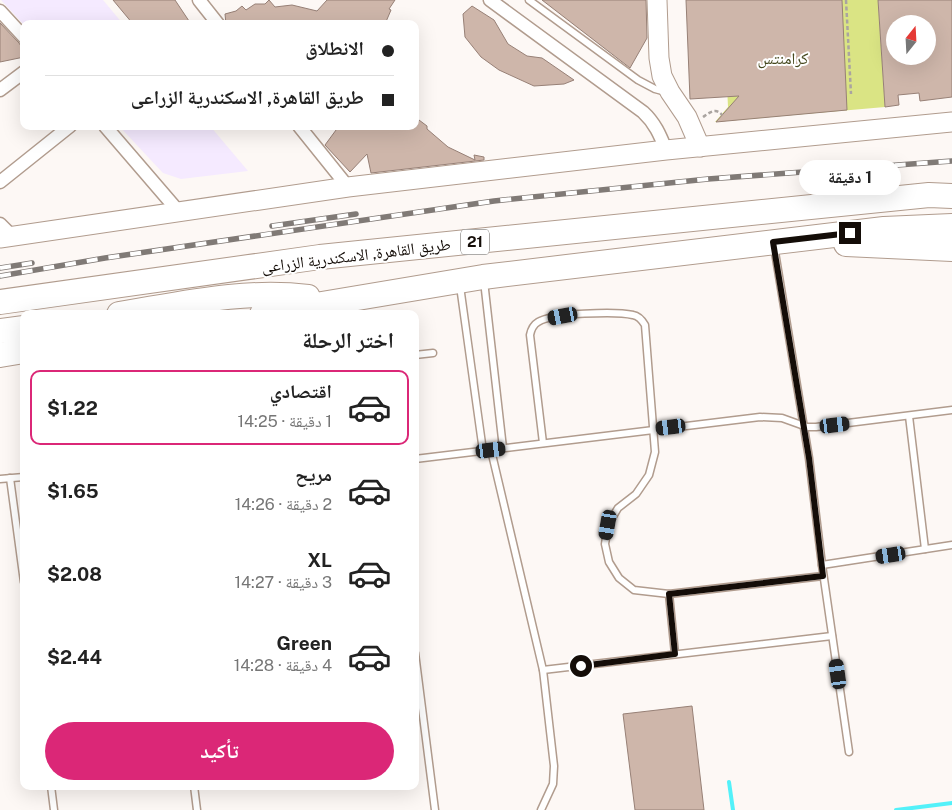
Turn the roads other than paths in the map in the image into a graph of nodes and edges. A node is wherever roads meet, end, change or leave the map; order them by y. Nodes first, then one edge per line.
1 (199, 0) edge
2 (490, 0) edge
3 (529, 0) edge
4 (657, 0) edge
5 (665, 0) edge
6 (0, 11) edge
7 (215, 20) edge
8 (20, 33) edge
9 (20, 75) edge
10 (0, 90) edge
11 (675, 91) junction
12 (952, 122) edge
13 (65, 130) edge
14 (108, 130) edge
15 (302, 130) edge
16 (705, 147) junction
17 (666, 150) junction
18 (0, 182) edge
19 (348, 187) junction
20 (952, 196) edge
21 (179, 212) junction
22 (952, 226) edge
23 (4, 232) edge
24 (797, 239) junction
25 (773, 242) junction
26 (952, 249) edge
27 (483, 276) junction
28 (459, 280) junction
29 (0, 302) edge
30 (341, 302) junction
31 (147, 310) edge
32 (288, 310) edge
33 (20, 329) edge
34 (0, 332) edge
35 (20, 352) edge
36 (434, 353) dead end
37 (0, 355) edge
38 (419, 355) edge
39 (952, 410) edge
40 (909, 416) junction
41 (802, 425) junction
42 (654, 429) junction
43 (543, 443) junction
44 (504, 448) junction
45 (491, 450) junction
46 (483, 451) junction
47 (419, 459) edge
48 (20, 477) edge
49 (10, 478) junction
50 (0, 479) edge
51 (952, 545) edge
52 (925, 549) junction
53 (20, 552) edge
54 (822, 565) junction
55 (823, 576) junction
56 (669, 594) junction
57 (832, 636) junction
58 (675, 654) junction
59 (543, 670) junction
60 (419, 684) edge
61 (849, 752) dead end
62 (52, 790) edge
63 (194, 790) edge
64 (54, 810) edge
65 (197, 810) edge
66 (435, 810) edge
67 (541, 810) edge

1 - 7 street
2 - 17 street
3 - 11 lane
4 - 11 street
5 - 11 street
6 - 8 street
9 - 10 street
11 - 16 street
11 - 16 street
12 - 16 street
13 - 18 street
14 - 21 street
15 - 19 street
16 - 17 street
17 - 19 street
19 - 21 street
20 - 29 highway, طريق القاهرة, الاسكندرية الزراعى / 21
21 - 23 street
22 - 24 highway, 21
24 - 25 highway, 21
24 - 26 highway
25 - 27 highway, 21
25 - 41 lane
27 - 28 highway, 21
27 - 44 lane
28 - 30 highway, 21
28 - 46 lane
30 - 31 highway
30 - 32 highway, 21
33 - 34 highway
35 - 37 highway
36 - 38 lane
39 - 40 lane
40 - 41 lane
40 - 52 lane
41 - 42 lane
41 - 54 lane
42 - 43 lane
42 - 43 lane
42 - 56 lane
43 - 44 lane
44 - 45 lane
45 - 46 lane
45 - 59 lane
46 - 47 lane
48 - 49 lane
49 - 50 lane
49 - 53 lane
51 - 52 lane
52 - 54 lane
54 - 55 lane
55 - 56 lane
55 - 57 lane
56 - 58 lane
57 - 58 lane
57 - 61 lane
58 - 59 lane
59 - 67 lane
60 - 66 lane
62 - 64 lane
63 - 65 lane

